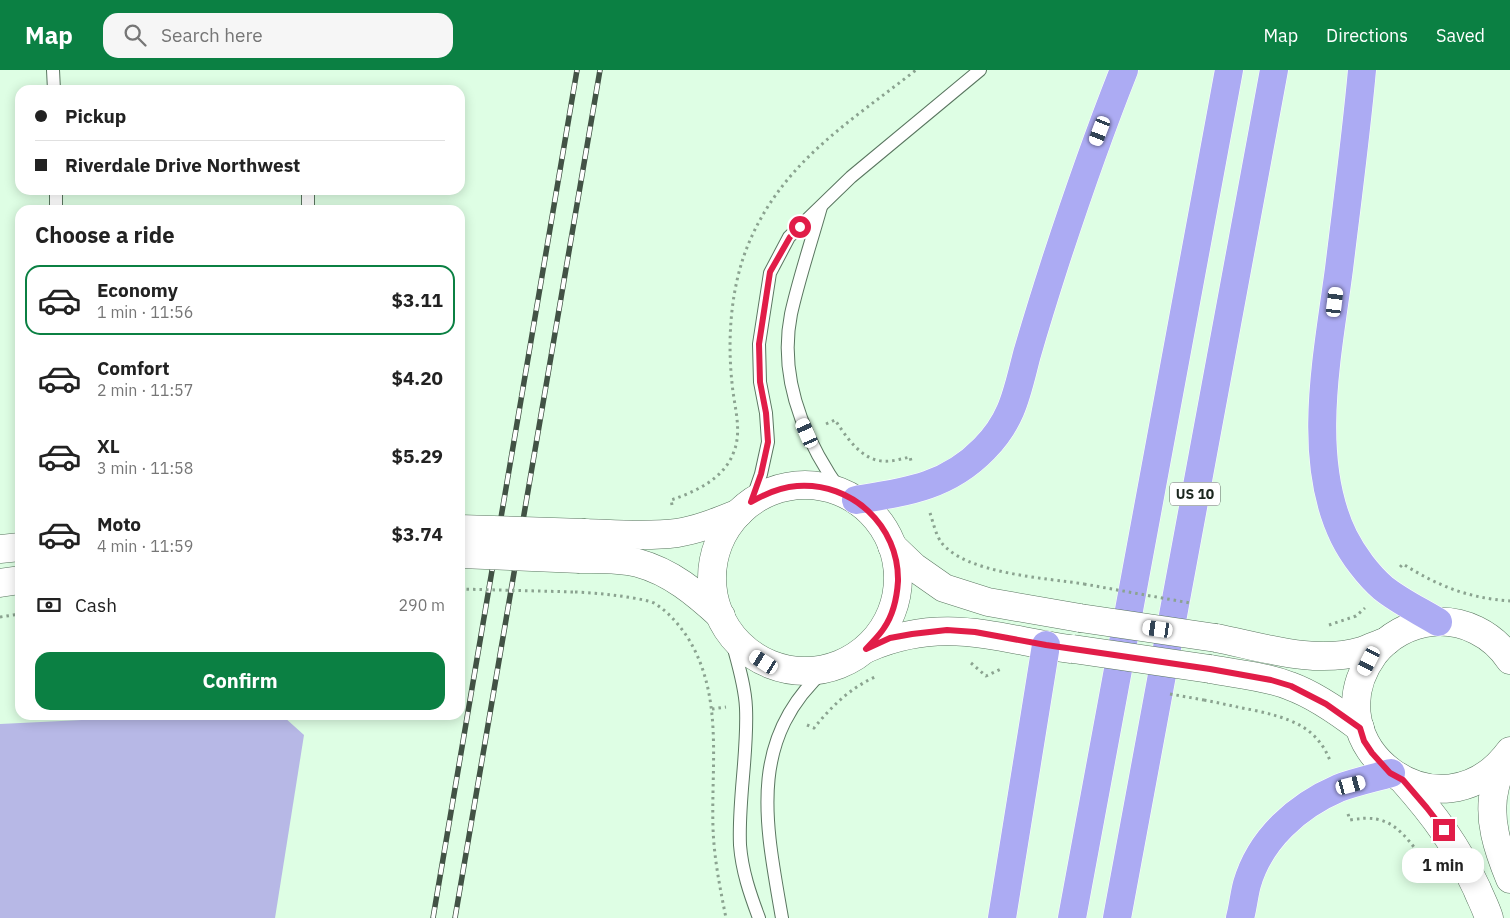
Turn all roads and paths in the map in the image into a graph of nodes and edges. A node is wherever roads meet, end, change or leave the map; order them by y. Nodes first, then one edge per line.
1 (53, 70) edge
2 (980, 70) edge
3 (1124, 70) edge
4 (1229, 70) edge
5 (1274, 70) edge
6 (1362, 70) edge
7 (54, 85) edge
8 (821, 207) junction
9 (823, 425) dead end
10 (912, 464) dead end
11 (849, 496) junction
12 (745, 508) junction
13 (929, 509) dead end
14 (465, 530) edge
15 (582, 546) junction
16 (892, 546) junction
17 (15, 548) edge
18 (0, 549) edge
19 (465, 554) edge
20 (1397, 570) dead end
21 (15, 581) edge
22 (0, 583) edge
23 (465, 589) edge
24 (1510, 601) edge
25 (1192, 603) dead end
26 (1368, 606) dead end
27 (15, 615) edge
28 (0, 617) edge
29 (1438, 622) junction
30 (725, 623) junction
31 (1326, 626) dead end
32 (1500, 638) edge
33 (1387, 640) junction
34 (1046, 645) junction
35 (866, 649) junction
36 (1510, 660) edge
37 (966, 662) dead end
38 (1002, 668) dead end
39 (826, 669) junction
40 (876, 676) dead end
41 (1204, 700) dead end
42 (732, 707) dead end
43 (712, 709) junction
44 (800, 722) dead end
45 (1360, 728) junction
46 (1507, 756) edge
47 (1333, 768) dead end
48 (1397, 776) junction
49 (1346, 806) dead end
50 (1432, 858) dead end
51 (1510, 879) edge
52 (726, 918) edge
53 (759, 918) edge
54 (782, 918) edge
55 (1002, 918) edge
56 (1072, 918) edge
57 (1117, 918) edge
58 (1240, 918) edge
59 (1489, 918) edge

1 - 7 lane
2 - 8 lane
3 - 11 highway
4 - 56 highway, US 10
5 - 57 highway, US 10
6 - 29 highway
8 - 11 lane
8 - 12 lane
9 - 10 path
11 - 12 street
11 - 16 street
12 - 15 street
12 - 30 street
13 - 25 path, bridge
14 - 15 street, bridge
15 - 19 street, bridge
15 - 30 street
16 - 33 street, bridge
16 - 35 street
17 - 18 street
20 - 24 path
21 - 22 street
23 - 43 path, bridge
26 - 31 path
27 - 28 path
29 - 32 street
29 - 33 street
30 - 39 street
30 - 53 lane
32 - 36 street
33 - 45 street
34 - 35 street
34 - 45 street, bridge
34 - 55 highway
35 - 39 street
37 - 38 path
39 - 54 lane
40 - 44 path
41 - 47 path
42 - 43 path
43 - 52 path
45 - 48 street
46 - 48 street
46 - 51 street
48 - 58 highway
48 - 59 street
49 - 50 path

